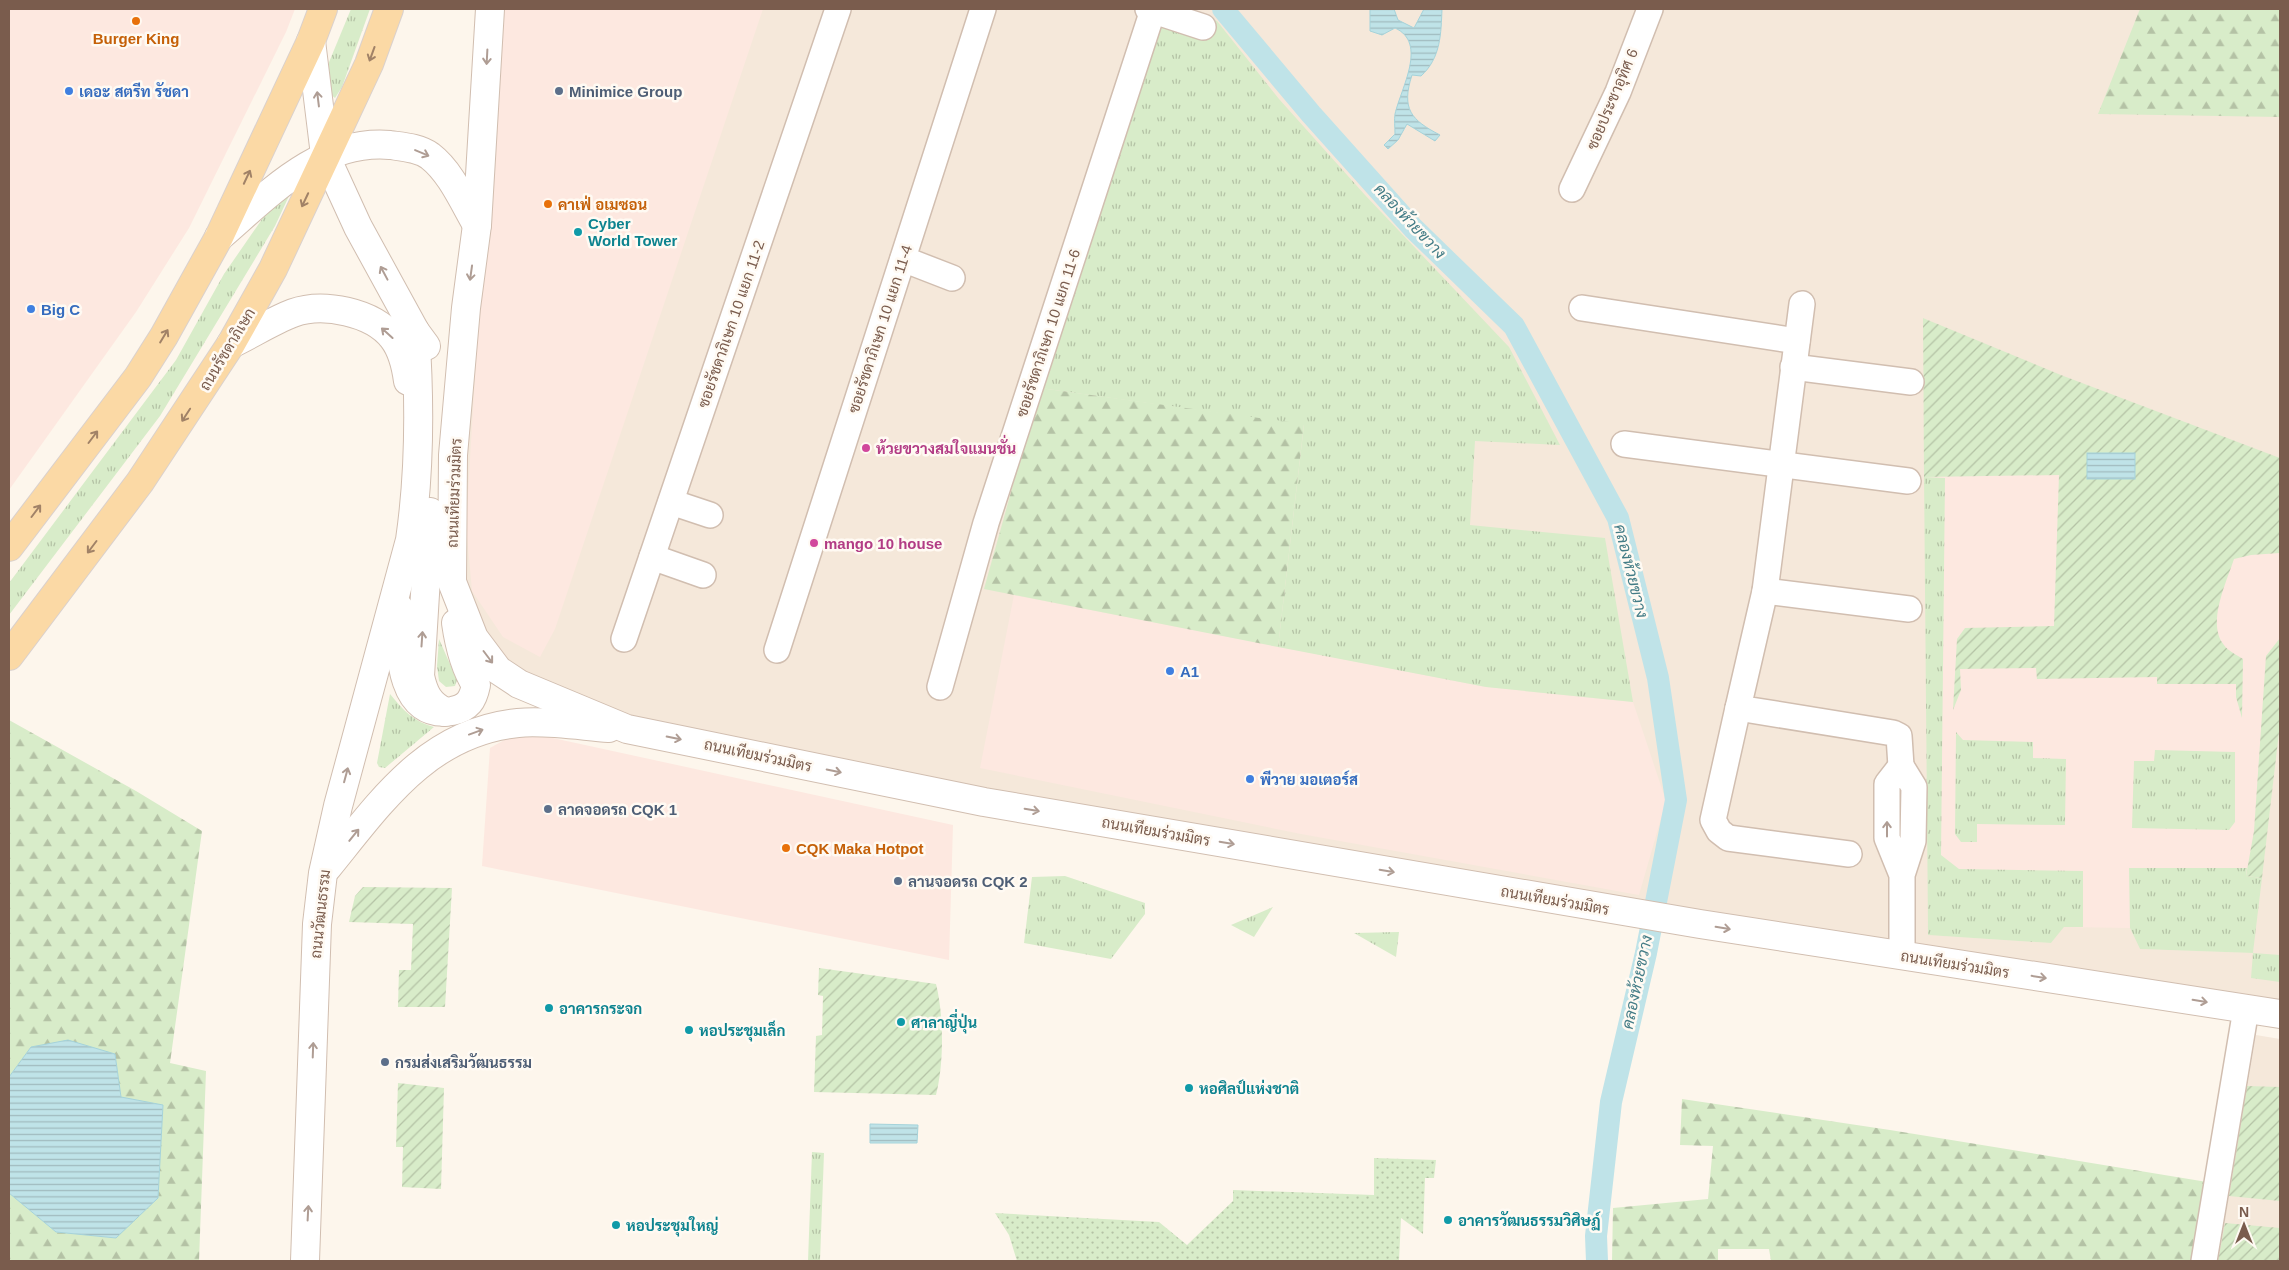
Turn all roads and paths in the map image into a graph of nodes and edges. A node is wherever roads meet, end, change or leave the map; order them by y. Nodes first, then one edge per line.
1 (323, 9) edge
2 (389, 9) edge
3 (490, 9) edge
4 (838, 9) edge
5 (983, 9) edge
6 (1650, 9) edge
7 (1151, 10) edge
8 (1203, 28) dead end
9 (311, 41) junction
10 (325, 155) junction
11 (1572, 189) dead end
12 (478, 225) junction
13 (219, 237) junction
14 (903, 260) junction
15 (952, 278) dead end
16 (1802, 304) dead end
17 (1582, 308) dead end
18 (416, 332) junction
19 (1797, 341) junction
20 (231, 344) junction
21 (1794, 367) junction
22 (1911, 382) dead end
23 (1624, 444) dead end
24 (417, 445) junction
25 (1781, 464) junction
26 (1908, 481) dead end
27 (671, 502) junction
28 (710, 515) dead end
29 (9, 547) edge
30 (652, 557) junction
31 (703, 575) dead end
32 (399, 576) junction
33 (452, 582) junction
34 (1765, 590) junction
35 (1909, 609) dead end
36 (624, 639) dead end
37 (777, 650) dead end
38 (9, 656) edge
39 (940, 687) dead end
40 (1738, 708) junction
41 (445, 712) junction
42 (627, 729) junction
43 (1849, 854) dead end
44 (323, 873) junction
45 (1902, 956) junction
46 (2246, 1008) junction
47 (2280, 1014) edge
48 (305, 1261) edge
49 (2204, 1261) edge

1 - 9 main road
2 -> 10 main road, ถนนรัชดาภิเษก
3 -> 12 street, ถนนเทียมร่วมมิตร
4 - 27 street, ซอยรัชดาภิเษก 10 แยก 11-2
5 - 14 street, ซอยรัชดาภิเษก 10 แยก 11-4
6 - 11 street, ซอยประชาอุทิศ 6
7 - 8 street
7 - 39 street, ซอยรัชดาภิเษก 10 แยก 11-6
10 -> 9 street
13 -> 9 main road
10 -> 12 street
10 - 13 street
18 -> 10 street
10 -> 20 main road, ถนนรัชดาภิเษก
12 -> 33 street, ถนนเทียมร่วมมิตร
29 -> 13 main road
14 - 15 street
14 - 37 street, ซอยรัชดาภิเษก 10 แยก 11-4
16 - 19 street
17 - 19 street
18 - 24 street
41 -> 18 street
19 - 21 street
24 -> 20 street
20 -> 38 main road, ถนนรัชดาภิเษก
21 - 22 street
21 - 25 street
23 - 25 street
24 - 32 street
25 - 26 street
25 - 34 street
27 - 28 street
27 - 30 street, ซอยรัชดาภิเษก 10 แยก 11-2
30 - 31 street
30 - 36 street, ซอยรัชดาภิเษก 10 แยก 11-2
32 - 41 street
44 -> 32 street, ถนนวัฒนธรรม
33 - 41 street
33 -> 42 street, ถนนเทียมร่วมมิตร
34 - 35 street
34 - 40 street
40 - 43 street
40 - 45 street
44 -> 42 street
42 -> 45 street, ถนนเทียมร่วมมิตร
48 -> 44 street, ถนนวัฒนธรรม
45 -> 46 street, ถนนเทียมร่วมมิตร
46 - 47 street, ถนนเทียมร่วมมิตร
46 - 49 street

